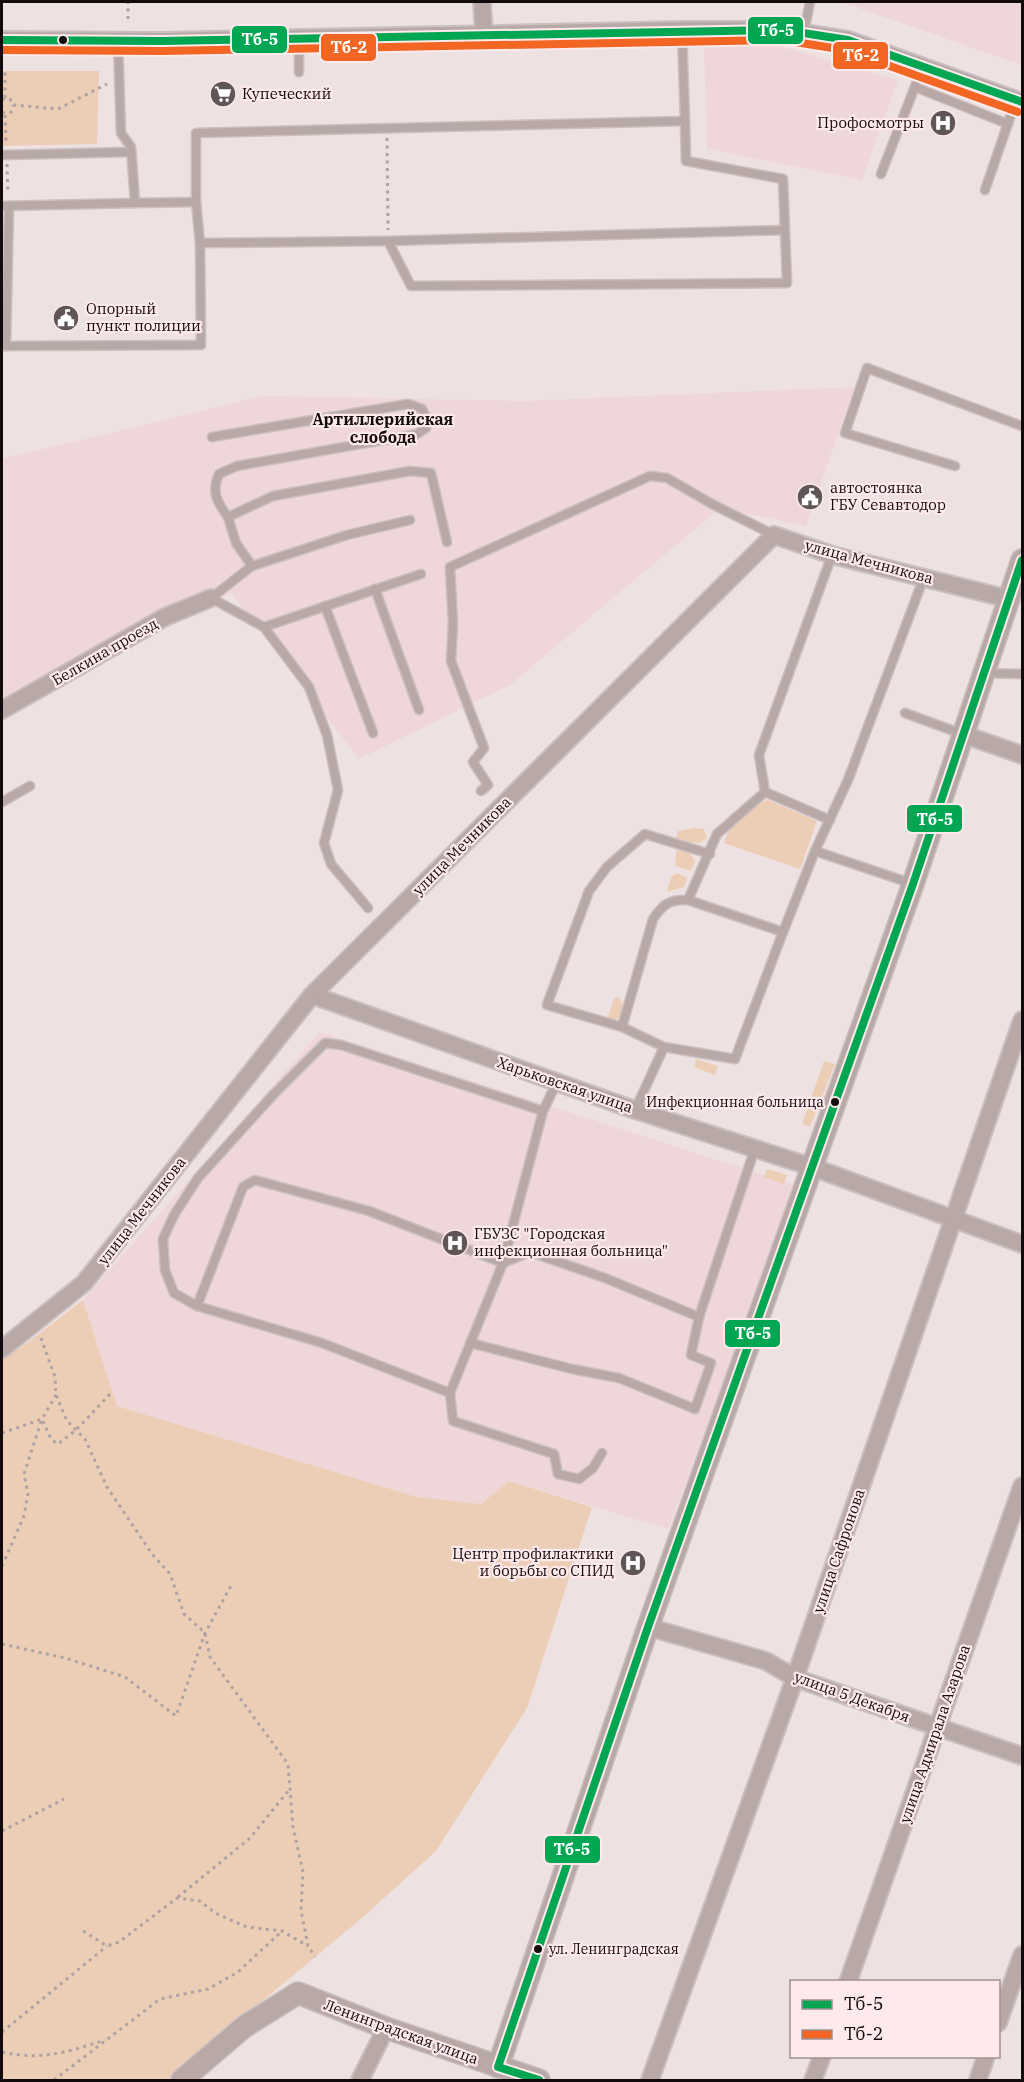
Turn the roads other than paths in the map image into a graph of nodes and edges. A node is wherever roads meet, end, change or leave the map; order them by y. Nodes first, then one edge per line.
1 (482, 2) edge
2 (810, 2) edge
3 (682, 30) junction
4 (804, 32) junction
5 (484, 35) junction
6 (298, 39) junction
7 (2, 40) edge
8 (118, 42) junction
9 (923, 66) junction
10 (299, 72) dead end
11 (915, 87) junction
12 (1021, 100) edge
13 (685, 121) junction
14 (1008, 124) junction
15 (131, 152) junction
16 (2, 155) edge
17 (881, 174) dead end
18 (985, 190) dead end
19 (196, 202) junction
20 (135, 203) junction
21 (5, 206) edge
22 (785, 230) junction
23 (388, 241) junction
24 (200, 243) junction
25 (4, 346) edge
26 (1023, 426) edge
27 (212, 437) dead end
28 (955, 466) dead end
29 (228, 517) junction
30 (410, 520) dead end
31 (774, 535) junction
32 (447, 542) dead end
33 (832, 555) junction
34 (1023, 560) edge
35 (252, 566) junction
36 (421, 574) dead end
37 (924, 577) junction
38 (375, 589) junction
39 (211, 598) junction
40 (1008, 599) junction
41 (325, 606) junction
42 (264, 627) junction
43 (983, 673) junction
44 (1023, 674) edge
45 (2, 710) edge
46 (419, 710) dead end
47 (905, 713) dead end
48 (373, 733) dead end
49 (962, 734) junction
50 (1023, 755) edge
51 (30, 786) dead end
52 (481, 791) dead end
53 (765, 792) junction
54 (2, 802) edge
55 (830, 820) junction
56 (815, 850) junction
57 (710, 854) junction
58 (913, 884) junction
59 (688, 900) junction
60 (368, 908) dead end
61 (783, 932) junction
62 (312, 996) junction
63 (1023, 1020) edge
64 (622, 1027) junction
65 (664, 1047) junction
66 (557, 1082) junction
67 (635, 1110) junction
68 (543, 1112) junction
69 (755, 1148) junction
70 (812, 1167) junction
71 (954, 1219) junction
72 (1023, 1244) edge
73 (503, 1263) junction
74 (197, 1306) junction
75 (699, 1317) junction
76 (470, 1343) junction
77 (2, 1349) edge
78 (450, 1393) junction
79 (602, 1453) dead end
80 (1023, 1486) edge
81 (648, 1627) junction
82 (795, 1678) junction
83 (938, 1727) junction
84 (1023, 1756) edge
85 (1023, 1955) edge
86 (849, 1980) edge
87 (1000, 2020) edge
88 (386, 2028) junction
89 (821, 2058) edge
90 (985, 2058) edge
91 (495, 2074) edge
92 (182, 2080) edge
93 (360, 2080) edge
94 (539, 2080) edge
95 (650, 2080) edge
96 (813, 2080) edge
97 (978, 2080) edge

1 - 5 street
2 - 4 lane
3 - 4 street
3 - 5 street
3 - 13 lane
4 - 9 street
5 - 6 street
6 - 8 street
6 - 10 lane
7 - 8 street
8 - 15 lane
9 - 11 lane
9 - 12 street
11 - 14 lane
11 - 17 lane
12 - 14 lane
13 - 19 lane
13 - 22 lane
14 - 18 lane
15 - 16 lane
15 - 20 lane
19 - 20 lane
19 - 24 lane
20 - 21 lane
21 - 25 lane
22 - 23 lane
22 - 23 lane
23 - 24 lane
24 - 25 lane
26 - 28 lane
27 - 29 lane
29 - 32 lane
29 - 35 lane
30 - 35 lane
31 - 33 street, улица Мечникова
31 - 52 lane
31 - 62 street, улица Мечникова
33 - 37 street, улица Мечникова
33 - 53 lane
34 - 40 street
35 - 39 lane
36 - 38 lane
37 - 40 street, улица Мечникова
37 - 55 lane
38 - 41 lane
38 - 46 lane
39 - 42 lane
39 - 45 street, Белкина проезд
40 - 43 street
41 - 42 lane
41 - 48 lane
42 - 60 lane
43 - 44 lane
43 - 49 street
47 - 49 lane
49 - 50 street
49 - 58 street
51 - 54 lane
53 - 55 lane
53 - 57 lane
55 - 56 lane
56 - 58 lane
56 - 61 lane
57 - 59 lane
57 - 64 lane
58 - 70 street
59 - 61 lane
59 - 64 lane
61 - 65 lane
62 - 66 street, Харьковская улица
62 - 77 street, улица Мечникова
63 - 71 street, улица Сафронова
64 - 65 lane
65 - 67 lane
66 - 67 street, Харьковская улица
66 - 68 lane
67 - 69 street, Харьковская улица
68 - 73 lane
68 - 74 lane
69 - 70 street, Харьковская улица
69 - 75 lane
70 - 71 street, Харьковская улица
70 - 81 street
71 - 72 street, Харьковская улица
71 - 82 street, улица Сафронова
73 - 74 lane
73 - 75 lane
73 - 76 lane
74 - 78 lane
75 - 76 lane
76 - 78 lane
78 - 79 lane
80 - 83 street, улица Адмирала Азарова
81 - 82 street, улица 5 Декабря
81 - 91 street
82 - 83 street, улица 5 Декабря
82 - 95 street, улица Сафронова
83 - 84 street, улица 5 Декабря
83 - 86 street, улица Адмирала Азарова
85 - 87 street
88 - 91 street, Ленинградская улица
88 - 92 street, Ленинградская улица
88 - 93 street
89 - 96 street
90 - 97 street
91 - 94 street, Ленинградская улица

